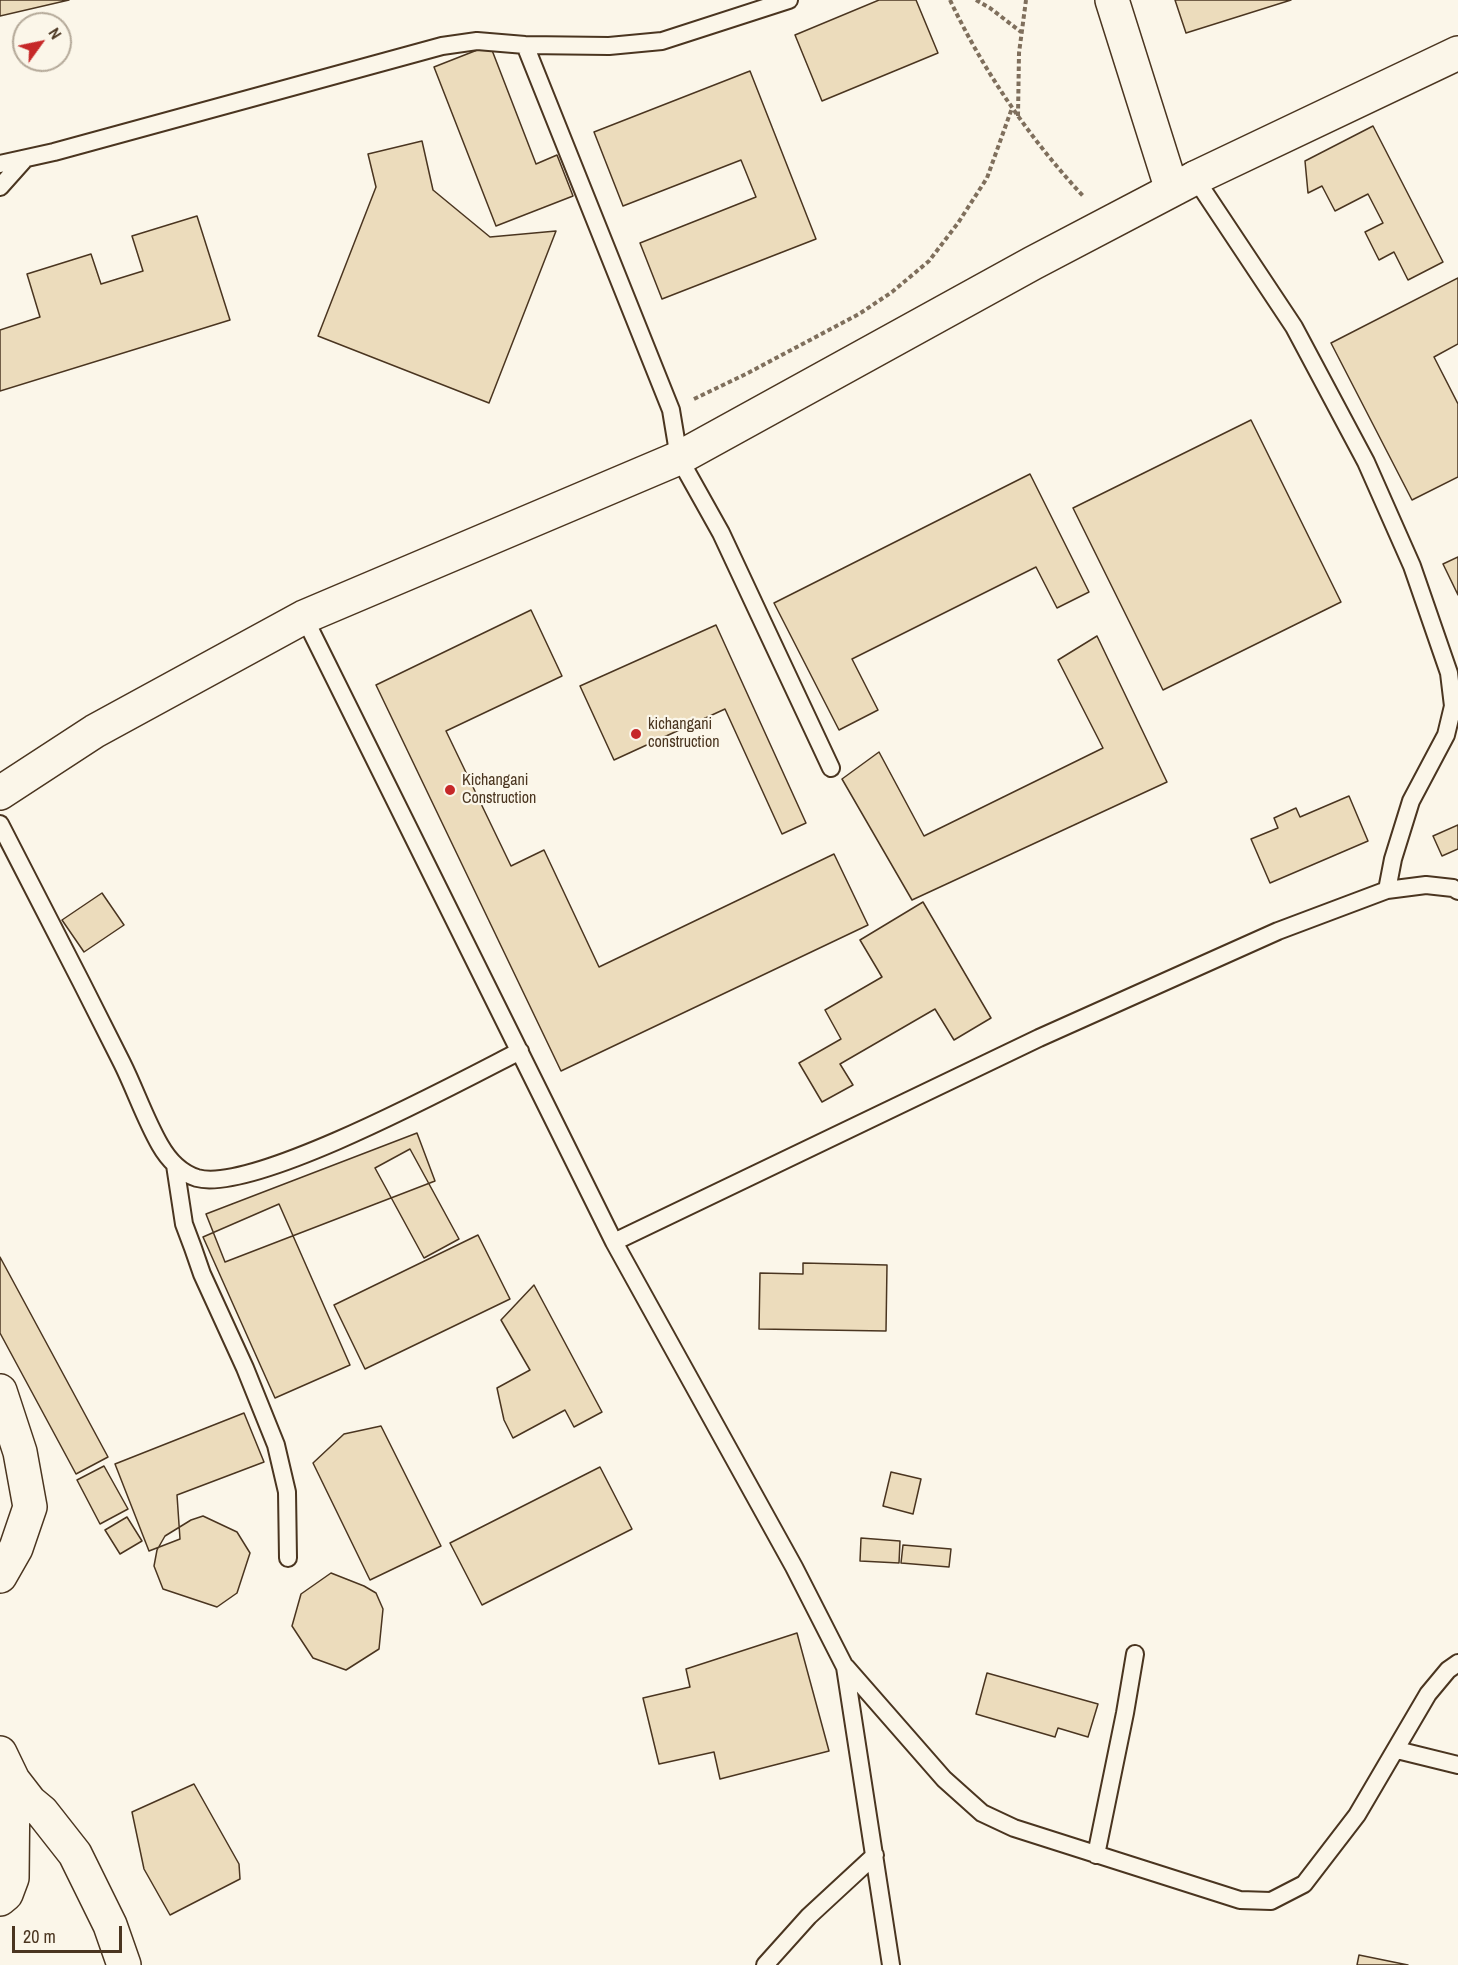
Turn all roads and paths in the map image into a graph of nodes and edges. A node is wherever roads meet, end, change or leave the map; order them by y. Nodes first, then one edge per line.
1 (789, 0) edge
2 (950, 0) edge
3 (976, 0) edge
4 (1026, 0) edge
5 (1112, 0) edge
6 (1022, 32) junction
7 (525, 45) junction
8 (1458, 54) edge
9 (1012, 108) junction
10 (1018, 116) junction
11 (25, 159) junction
12 (0, 164) edge
13 (1184, 184) junction
14 (0, 187) edge
15 (1112, 222) junction
16 (670, 411) junction
17 (679, 458) junction
18 (304, 617) junction
19 (831, 768) dead end
20 (0, 793) edge
21 (0, 824) edge
22 (1387, 890) junction
23 (1458, 891) edge
24 (520, 1051) junction
25 (175, 1165) junction
26 (614, 1242) junction
27 (0, 1391) edge
28 (288, 1558) dead end
29 (0, 1576) edge
30 (1135, 1654) dead end
31 (1458, 1664) edge
32 (845, 1667) junction
33 (1397, 1750) junction
34 (1458, 1765) edge
35 (6, 1766) edge
36 (875, 1855) junction
37 (1096, 1855) junction
38 (0, 1899) edge
39 (124, 1965) edge
40 (765, 1965) edge
41 (891, 1965) edge

1 - 7 lane
2 - 9 path
3 - 6 path
4 - 6 path
5 - 13 street
6 - 10 path
7 - 11 lane
7 - 16 lane
8 - 13 street
9 - 10 path
9 - 16 path
10 - 15 path
11 - 12 lane
11 - 14 lane
13 - 15 street
13 - 22 lane
15 - 17 street
16 - 17 lane
17 - 18 street
17 - 19 lane
18 - 20 street
18 - 24 lane
21 - 25 lane
22 - 23 lane
22 - 26 lane
24 - 25 lane
24 - 26 lane
25 - 28 lane
26 - 32 lane
27 - 29 street
30 - 37 lane
31 - 33 lane
32 - 36 lane
32 - 37 lane
33 - 34 lane
33 - 37 lane
35 - 38 street
35 - 39 street
36 - 40 lane
36 - 41 lane

